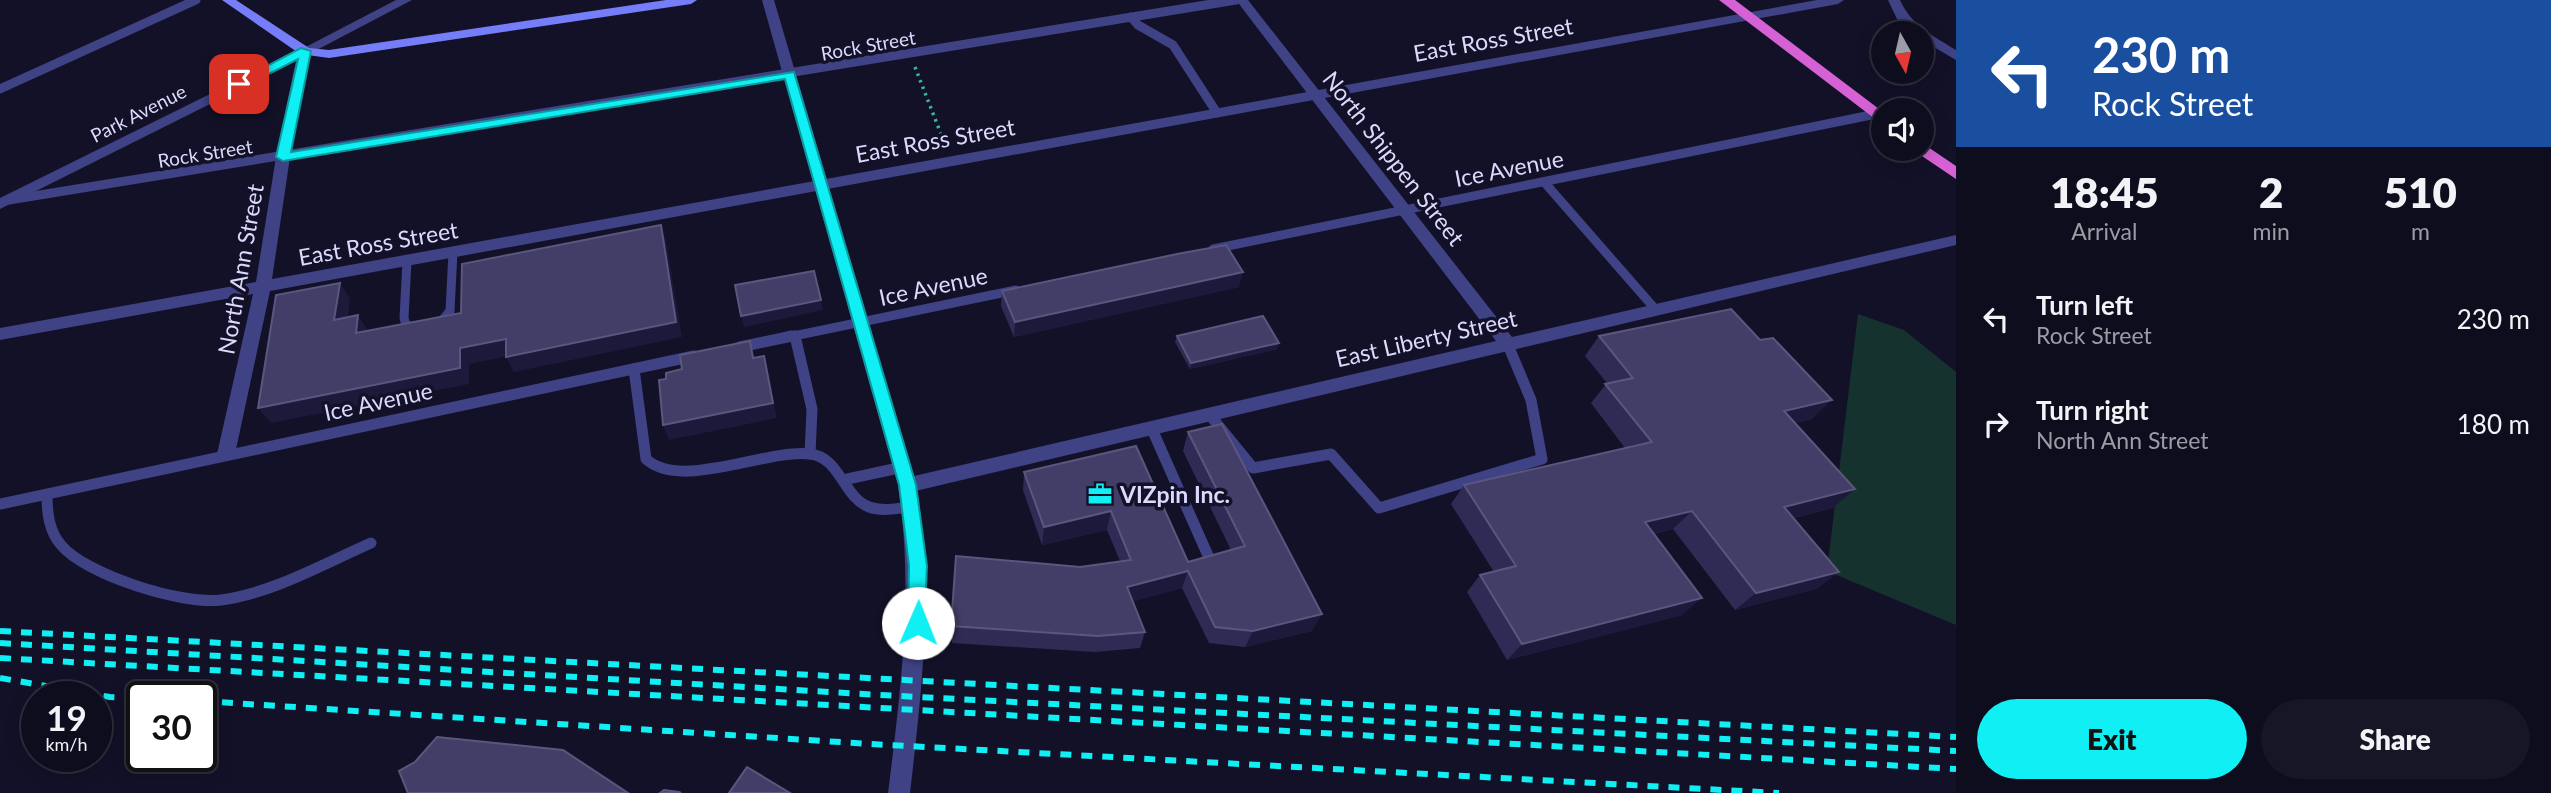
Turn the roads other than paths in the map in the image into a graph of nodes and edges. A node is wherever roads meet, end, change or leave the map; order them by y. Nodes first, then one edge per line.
1 (196, 0) edge
2 (228, 0) edge
3 (406, 0) edge
4 (691, 0) edge
5 (768, 0) edge
6 (1239, 0) edge
7 (1727, 0) edge
8 (1838, 0) edge
9 (1894, 0) edge
10 (1747, 16) junction
11 (1131, 17) junction
12 (1906, 21) edge
13 (1934, 43) edge
14 (305, 51) junction
15 (1956, 56) edge
16 (790, 75) junction
17 (0, 89) edge
18 (1316, 94) junction
19 (1871, 111) edge
20 (1217, 113) junction
21 (1871, 119) edge
22 (283, 157) junction
23 (1934, 157) edge
24 (1956, 174) edge
25 (1545, 183) junction
26 (821, 184) junction
27 (4, 202) edge
28 (1406, 210) junction
29 (1956, 240) edge
30 (453, 252) junction
31 (1201, 252) edge
32 (407, 261) junction
33 (263, 287) junction
34 (1024, 288) edge
35 (1656, 310) junction
36 (860, 322) junction
37 (0, 334) edge
38 (795, 335) junction
39 (1508, 345) junction
40 (728, 349) edge
41 (702, 355) edge
42 (634, 369) junction
43 (1209, 414) junction
44 (1151, 427) junction
45 (226, 454) junction
46 (810, 454) junction
47 (844, 480) junction
48 (907, 487) junction
49 (47, 495) junction
50 (0, 504) edge
51 (371, 542) dead end
52 (1210, 560) edge
53 (899, 793) edge

1 - 17 lane
2 - 14 main road
3 - 14 street, Park Avenue
4 - 14 main road
5 - 16 street
6 - 11 lane, Rock Street
6 - 18 street, North Shippen Street
7 - 10 highway
8 - 10 street, East Ross Street
9 - 12 street
10 - 18 street, East Ross Street
10 - 19 highway
11 - 16 lane, Rock Street
11 - 20 lane
13 - 15 street
14 - 22 street, North Ann Street
14 - 27 street, Park Avenue
16 - 22 lane, Rock Street
16 - 26 street
18 - 20 street, East Ross Street
18 - 28 street, North Shippen Street
20 - 26 street, East Ross Street
21 - 25 lane, Ice Avenue
22 - 27 lane, Rock Street
22 - 33 street, North Ann Street
23 - 24 highway
25 - 28 lane, Ice Avenue
25 - 35 lane
26 - 30 street, East Ross Street
26 - 36 street
28 - 31 lane, Ice Avenue
28 - 39 street, North Shippen Street
29 - 35 street, East Liberty Street
30 - 32 street, East Ross Street
30 - 32 lane
32 - 33 street, East Ross Street
33 - 37 street, East Ross Street
33 - 45 street, North Ann Street
34 - 36 lane, Ice Avenue
35 - 39 street, East Liberty Street
36 - 38 lane, Ice Avenue
36 - 48 street
38 - 40 lane, Ice Avenue
38 - 46 lane
39 - 43 street, East Liberty Street
39 - 43 lane
41 - 42 lane, Ice Avenue
42 - 45 lane, Ice Avenue
42 - 46 lane
43 - 44 street, East Liberty Street
44 - 48 street, East Liberty Street
44 - 52 lane
45 - 49 lane, Ice Avenue
46 - 47 lane
47 - 48 lane
47 - 48 lane
48 - 53 street
49 - 50 lane, Ice Avenue
49 - 51 lane

